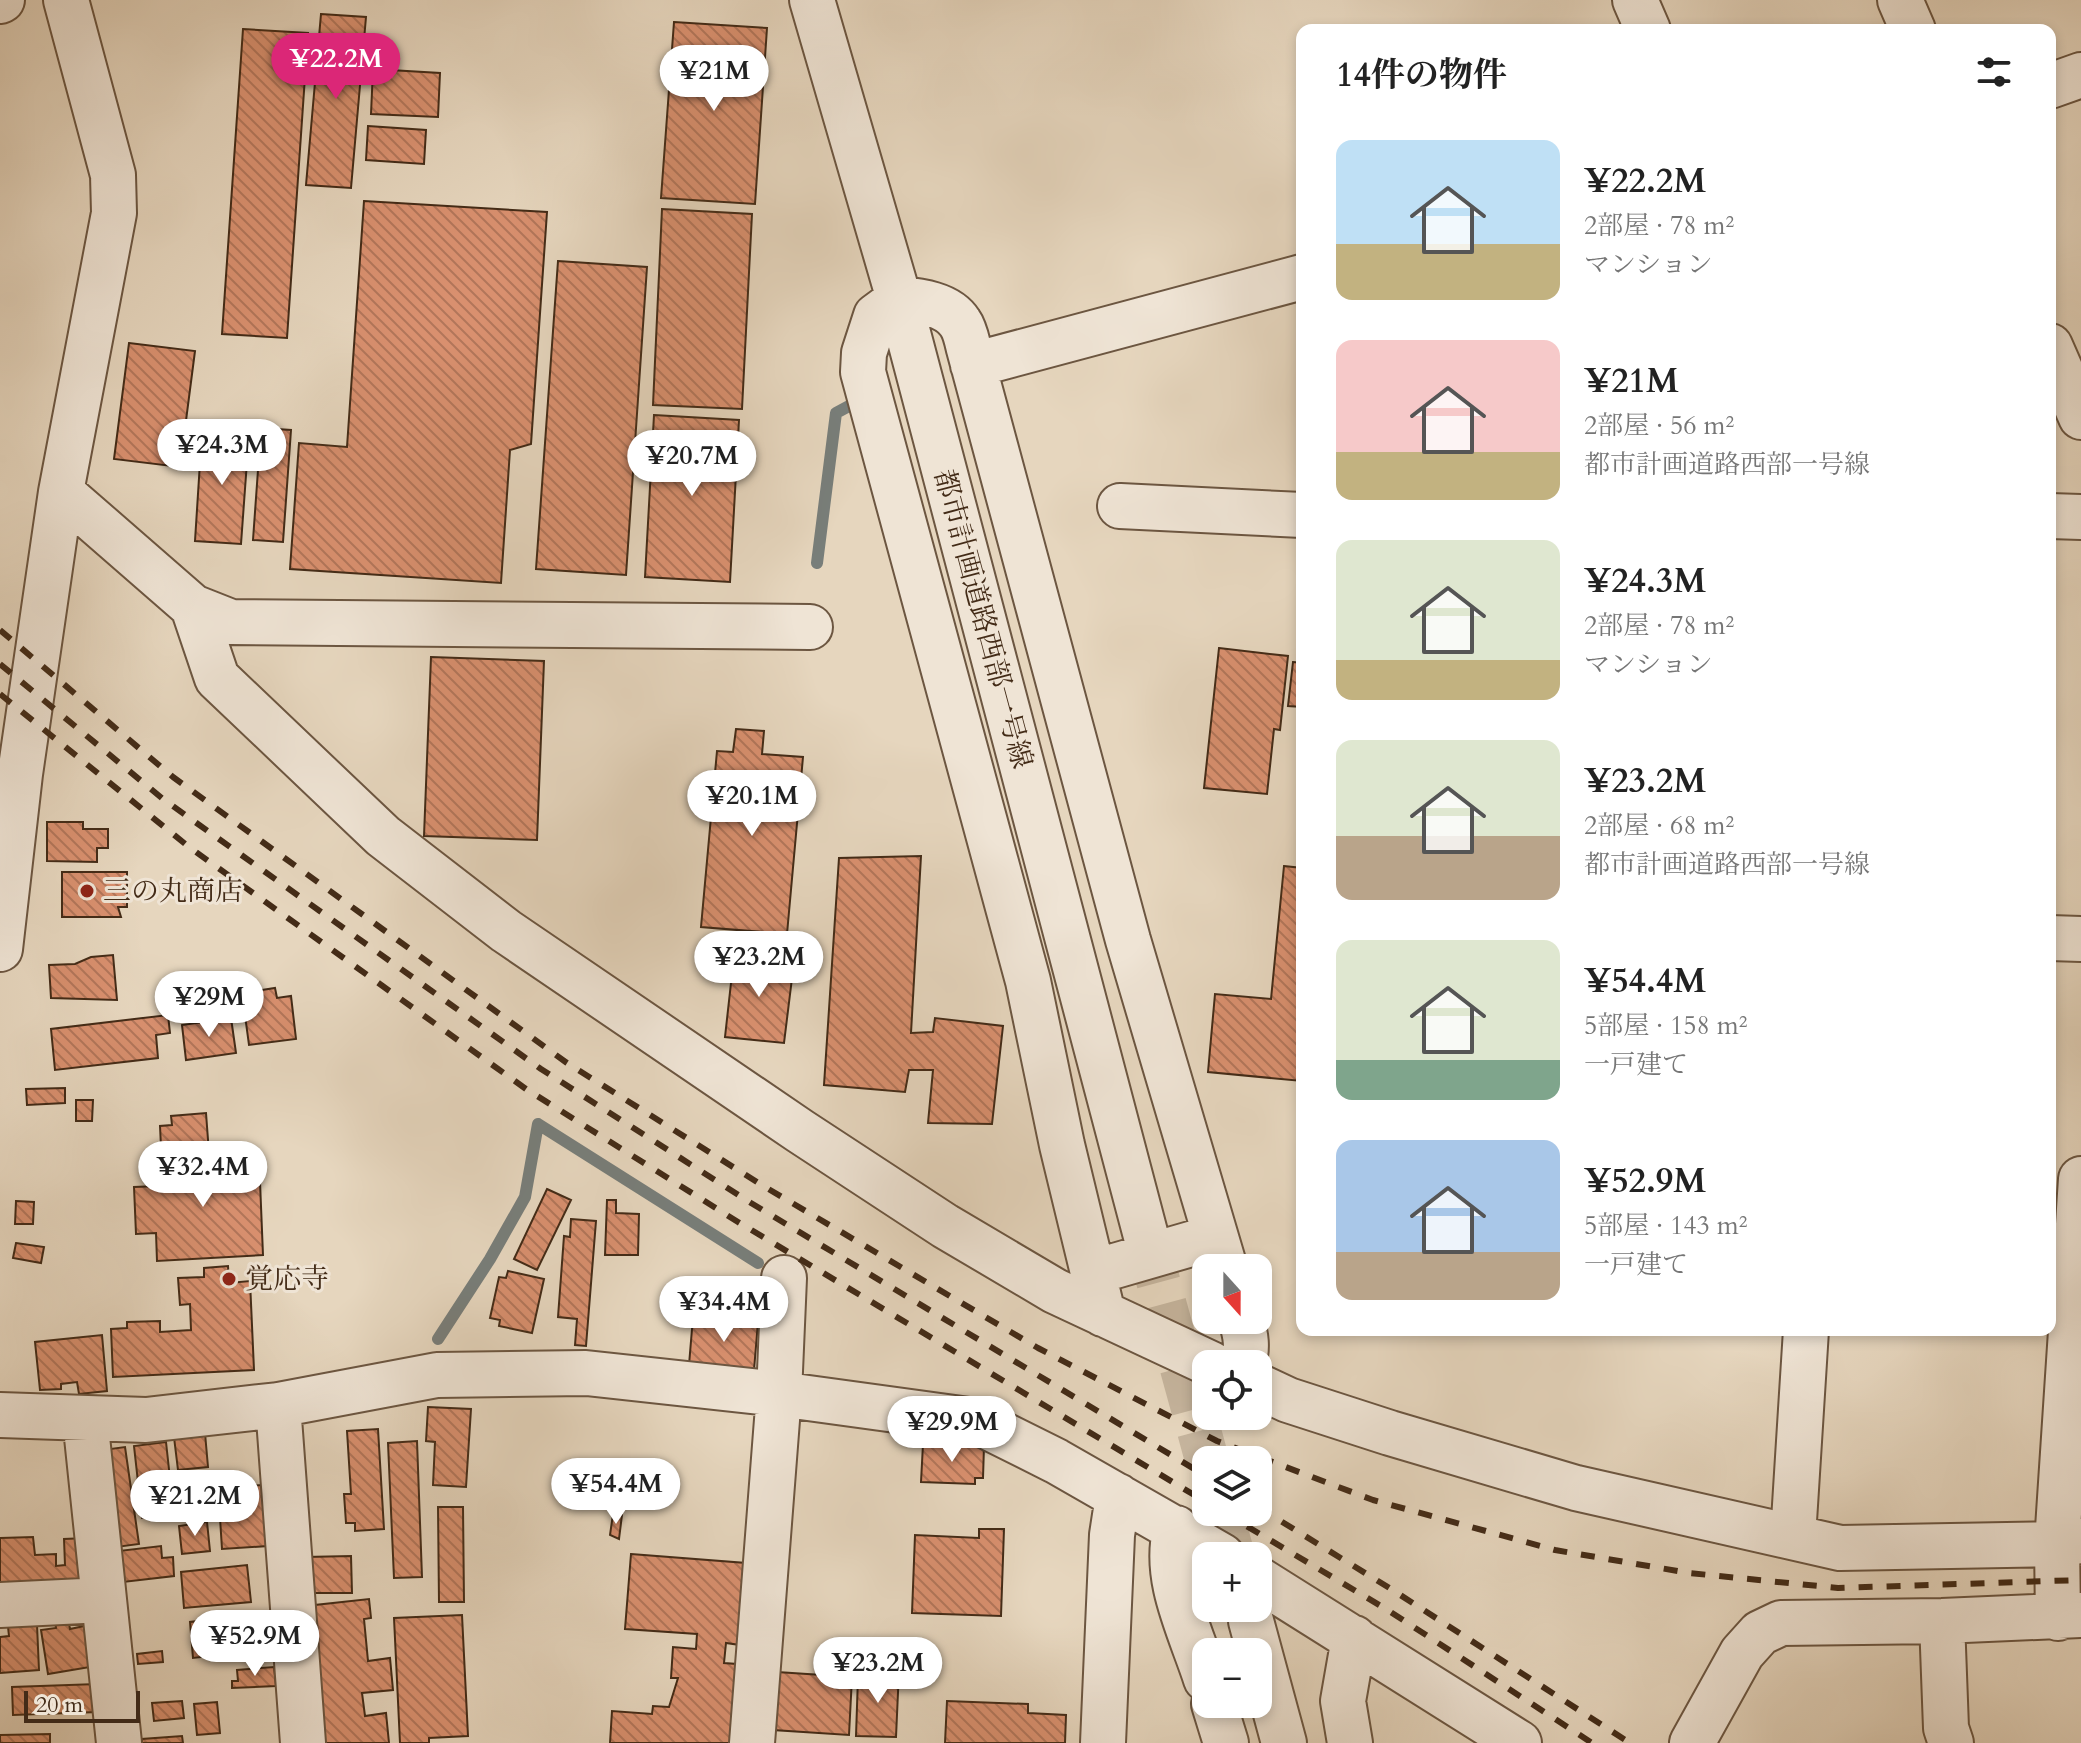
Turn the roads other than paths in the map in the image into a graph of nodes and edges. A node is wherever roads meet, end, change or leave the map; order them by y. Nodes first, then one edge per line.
1 (66, 0) edge
2 (812, 0) edge
3 (1635, 0) edge
4 (1900, 0) edge
5 (1645, 24) edge
6 (1910, 24) edge
7 (2081, 75) edge
8 (2056, 84) edge
9 (1296, 279) edge
10 (899, 299) junction
11 (2056, 360) edge
12 (973, 365) junction
13 (2081, 417) edge
14 (61, 492) junction
15 (1120, 506) dead end
16 (1296, 515) edge
17 (2056, 516) edge
18 (2081, 517) edge
19 (193, 607) junction
20 (810, 627) dead end
21 (10, 771) edge
22 (2056, 938) edge
23 (2081, 939) edge
24 (0, 949) edge
25 (2081, 1179) edge
26 (2080, 1223) edge
27 (1147, 1240) tunnel mouth
28 (1220, 1252) edge
29 (784, 1278) dead end
30 (1098, 1293) junction
31 (1806, 1336) edge
32 (1192, 1352) edge
33 (2075, 1385) edge
34 (1272, 1393) edge
35 (779, 1394) junction
36 (278, 1405) junction
37 (0, 1415) edge
38 (85, 1418) junction
39 (1118, 1496) junction
40 (1176, 1528) junction
41 (1793, 1537) junction
42 (1199, 1542) edge
43 (2069, 1542) edge
44 (1272, 1588) edge
45 (104, 1600) junction
46 (0, 1605) edge
47 (2069, 1616) edge
48 (1942, 1621) junction
49 (1251, 1622) edge
50 (1193, 1638) edge
51 (1354, 1638) junction
52 (1218, 1718) edge
53 (119, 1743) edge
54 (303, 1743) edge
55 (752, 1743) edge
56 (1103, 1743) edge
57 (1226, 1743) edge
58 (1284, 1743) edge
59 (1350, 1743) edge
60 (1519, 1743) edge
61 (1692, 1743) edge
62 (1951, 1743) edge

1 - 14 street
2 - 10 street, 都市計画道路西部一号線
3 - 5 street
4 - 6 street
7 - 8 street
9 - 12 street
10 - 12 street
10 - 27 street, 都市計画道路西部一号線
10 - 30 street
11 - 13 street
12 - 28 street
14 - 19 street
14 - 21 street
15 - 16 street
17 - 18 street
19 - 20 street
19 - 30 street
21 - 24 street
22 - 23 street
25 - 26 street
26 - 33 street
28 - 30 street
29 - 35 street
30 - 32 street
31 - 41 street
33 - 43 street
34 - 41 street
35 - 36 street
35 - 39 street
35 - 55 street
36 - 38 street
36 - 54 street
37 - 38 street
38 - 45 street
39 - 40 street
39 - 56 street
40 - 42 street
40 - 50 street
41 - 43 street
43 - 47 street
44 - 51 street
45 - 46 street
45 - 53 street
47 - 48 street
48 - 61 street
48 - 62 street
49 - 58 street
51 - 59 street
51 - 60 street
52 - 57 street

